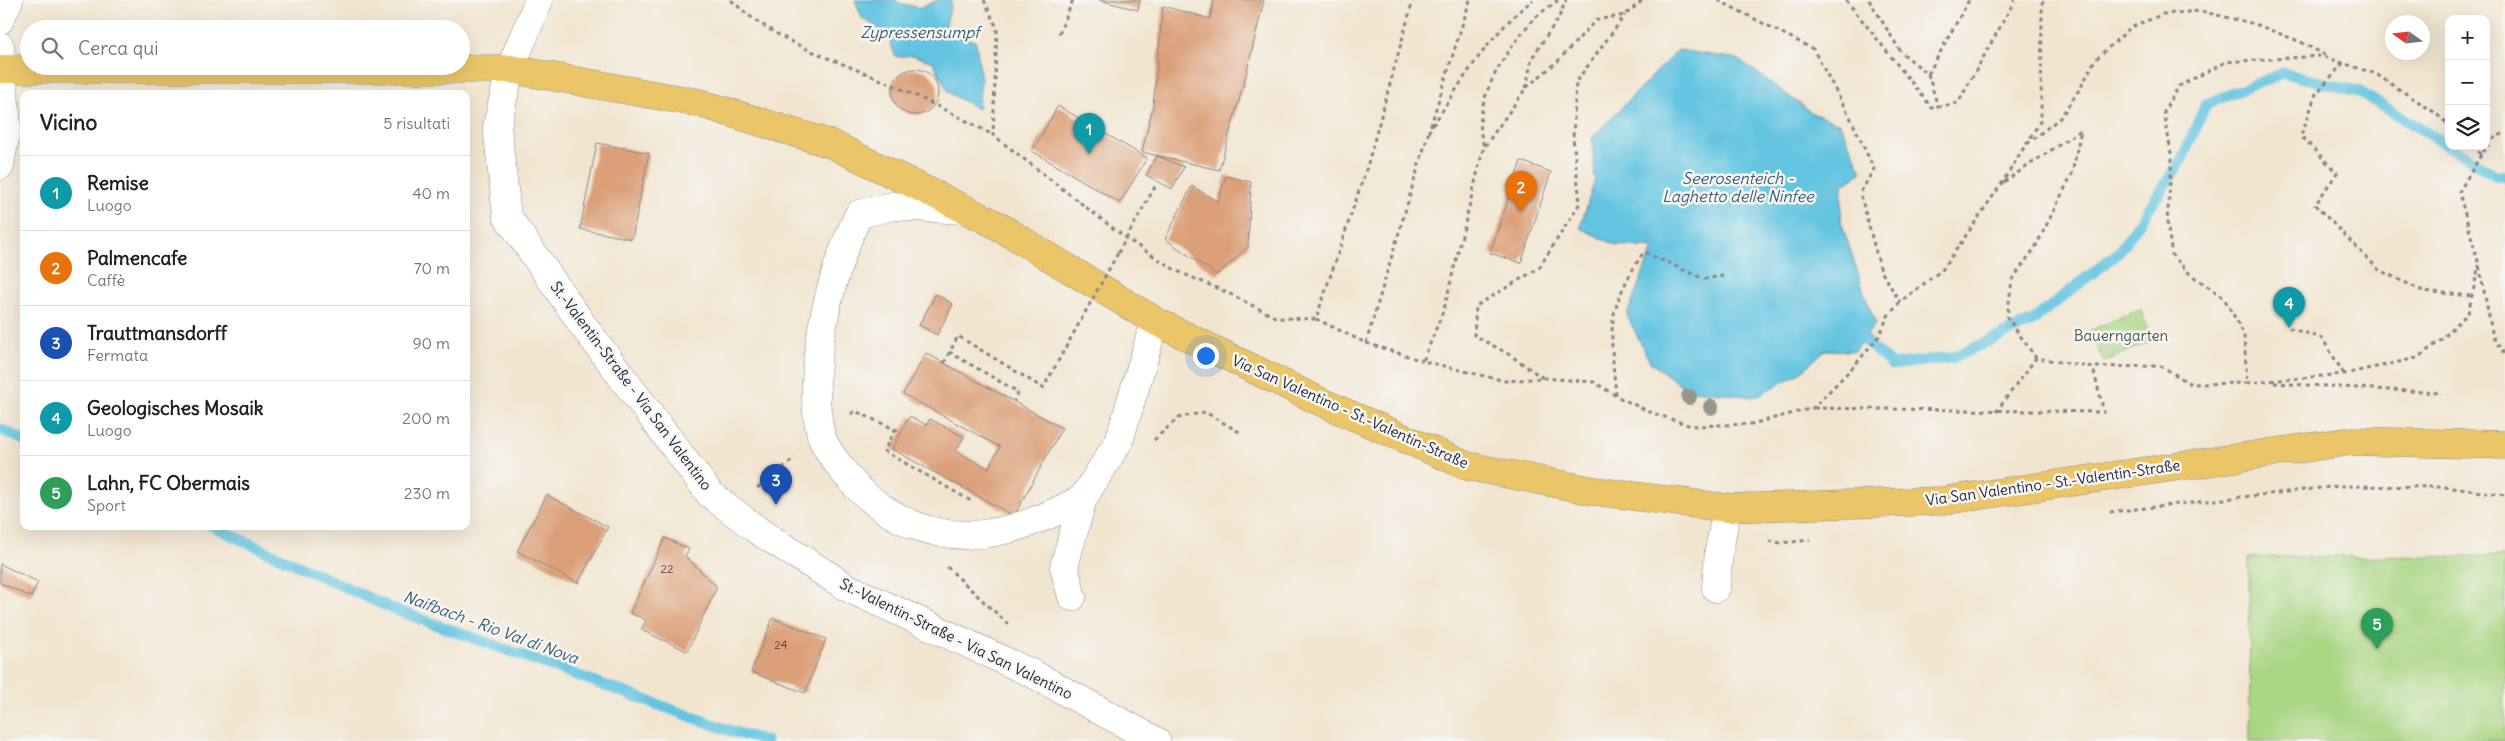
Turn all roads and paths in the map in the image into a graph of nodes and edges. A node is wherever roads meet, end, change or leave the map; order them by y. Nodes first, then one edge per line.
1 (9, 0) edge
2 (539, 0) edge
3 (731, 0) edge
4 (984, 0) edge
5 (1073, 0) edge
6 (1413, 0) edge
7 (1470, 0) edge
8 (1533, 0) edge
9 (1558, 0) edge
10 (1566, 0) edge
11 (1644, 0) edge
12 (1718, 0) edge
13 (1846, 0) edge
14 (1869, 0) edge
15 (1969, 0) edge
16 (2015, 0) edge
17 (2044, 0) edge
18 (1625, 15) junction
19 (0, 20) edge
20 (1059, 34) dead end
21 (2332, 59) junction
22 (1, 61) edge
23 (20, 61) edge
24 (2343, 63) junction
25 (470, 68) edge
26 (510, 69) junction
27 (1928, 74) junction
28 (1526, 88) junction
29 (1938, 108) junction
30 (2445, 122) edge
31 (1428, 130) junction
32 (2505, 133) edge
33 (993, 134) junction
34 (1484, 146) junction
35 (2025, 146) junction
36 (2476, 150) edge
37 (2481, 154) junction
38 (0, 166) edge
39 (2002, 184) junction
40 (1156, 186) dead end
41 (966, 210) junction
42 (1127, 239) junction
43 (2478, 265) junction
44 (1723, 276) dead end
45 (2472, 296) junction
46 (1900, 302) junction
47 (1316, 319) junction
48 (1155, 321) junction
49 (2290, 328) dead end
50 (1366, 343) junction
51 (949, 352) junction
52 (2505, 355) edge
53 (2036, 358) junction
54 (1424, 361) junction
55 (944, 363) dead end
56 (2093, 367) junction
57 (2344, 374) junction
58 (1544, 378) junction
59 (2263, 382) junction
60 (2247, 384) junction
61 (2442, 393) dead end
62 (1616, 396) junction
63 (1014, 401) dead end
64 (1813, 408) junction
65 (1995, 412) junction
66 (895, 430) dead end
67 (1242, 432) dead end
68 (1149, 444) dead end
69 (2505, 445) edge
70 (2505, 495) edge
71 (1083, 498) junction
72 (2103, 512) dead end
73 (1724, 521) junction
74 (917, 528) junction
75 (1017, 528) junction
76 (1820, 539) dead end
77 (1716, 588) dead end
78 (1072, 597) dead end
79 (1012, 628) dead end
80 (1156, 741) edge

1 - 19 street
2 - 26 street, St.-Valentin-Straße - Via San Valentino
3 - 33 path
4 - 33 path
5 - 20 path
6 - 47 path
7 - 31 path
8 - 31 path
9 - 34 path
10 - 28 path
11 - 18 path
12 - 46 path
13 - 29 path
14 - 27 path
15 - 27 path
16 - 29 path
17 - 35 path
18 - 28 path
18 - 58 path
21 - 24 path
21 - 35 path
21 - 60 path
22 - 23 main road
22 - 38 street
24 - 30 path
24 - 45 path
25 - 26 main road
26 - 41 main road
26 - 80 street, St.-Valentin-Straße - Via San Valentino
27 - 29 path
28 - 34 path
31 - 50 path
32 - 37 path
33 - 42 path
34 - 54 path
35 - 39 path
36 - 37 path
37 - 43 path
39 - 46 path
39 - 53 path
40 - 42 path
41 - 48 main road, Via San Valentino - St.-Valentin-Straße
41 - 74 street
42 - 47 path
42 - 51 path, bridge
43 - 45 path
43 - 52 path
44 - 62 path
45 - 57 path
46 - 64 path
47 - 50 path
48 - 71 street
48 - 73 main road, Via San Valentino - St.-Valentin-Straße
49 - 57 path
50 - 54 path
51 - 55 path
51 - 63 path
53 - 56 path
53 - 65 path
54 - 58 path
56 - 60 path
56 - 65 path
57 - 59 path
58 - 62 path
59 - 60 path
59 - 61 path
62 - 64 path
64 - 65 path
66 - 75 path
67 - 68 path
69 - 73 main road, Via San Valentino - St.-Valentin-Straße
70 - 72 path
71 - 75 street
71 - 78 street
73 - 76 path
73 - 77 street
74 - 75 street
74 - 79 path

